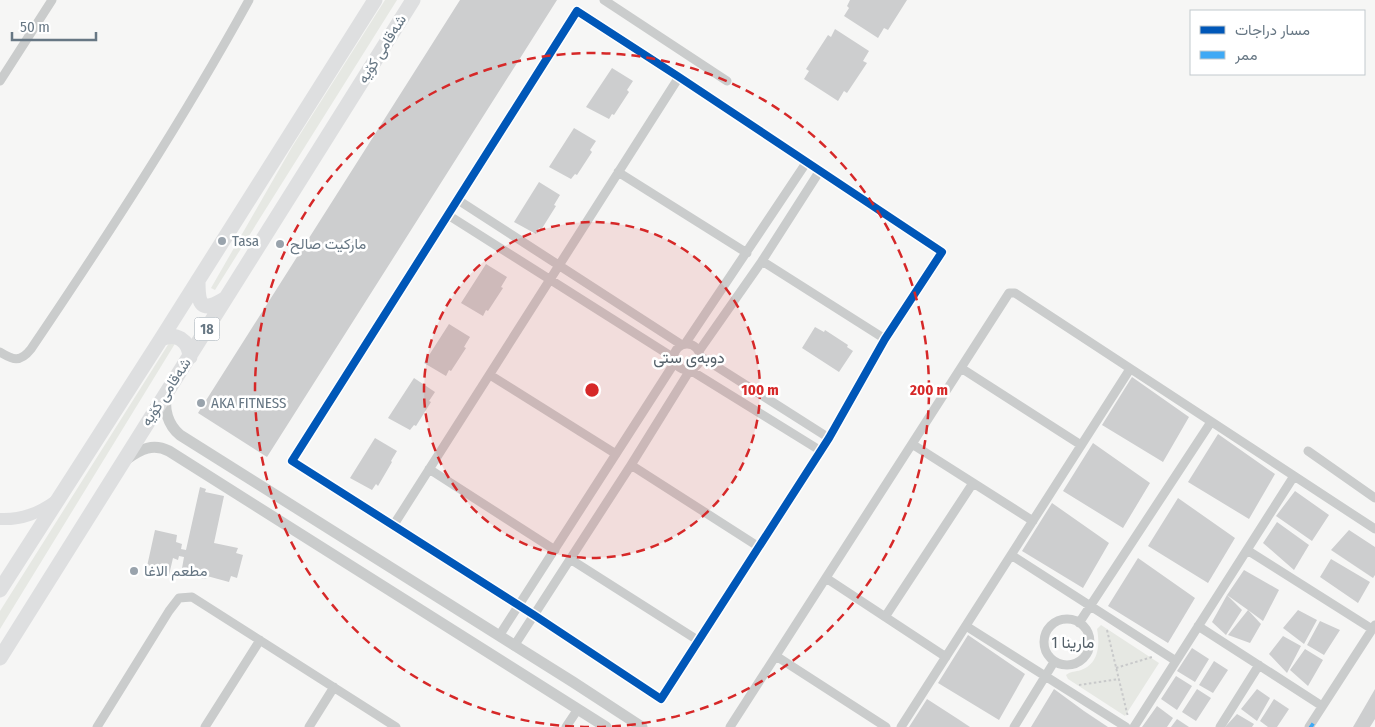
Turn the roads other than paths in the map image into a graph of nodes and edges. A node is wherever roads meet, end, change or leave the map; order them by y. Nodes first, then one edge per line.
1 (52, 0) edge
2 (250, 0) edge
3 (374, 0) edge
4 (413, 0) edge
5 (604, 0) edge
6 (679, 77) junction
7 (0, 81) edge
8 (727, 81) dead end
9 (806, 163) junction
10 (618, 172) junction
11 (819, 172) junction
12 (458, 200) junction
13 (448, 216) junction
14 (747, 253) junction
15 (762, 260) junction
16 (560, 265) junction
17 (198, 278) junction
18 (550, 279) junction
19 (226, 298) junction
20 (161, 339) junction
21 (886, 339) junction
22 (684, 344) junction
23 (0, 352) edge
24 (699, 354) junction
25 (190, 357) junction
26 (674, 360) junction
27 (961, 368) junction
28 (1130, 369) junction
29 (690, 370) junction
30 (490, 375) junction
31 (169, 387) junction
32 (1211, 422) junction
33 (176, 432) junction
34 (829, 438) junction
35 (912, 444) junction
36 (1081, 445) junction
37 (165, 449) junction
38 (821, 451) junction
39 (1308, 451) dead end
40 (616, 454) junction
41 (631, 465) junction
42 (119, 468) junction
43 (430, 470) junction
44 (1294, 476) junction
45 (973, 483) junction
46 (59, 498) junction
47 (1375, 498) edge
48 (0, 519) edge
49 (575, 520) junction
50 (1033, 521) junction
51 (394, 526) junction
52 (590, 529) junction
53 (1375, 529) edge
54 (759, 547) junction
55 (555, 550) junction
56 (1247, 550) junction
57 (1011, 555) junction
58 (570, 559) junction
59 (826, 578) junction
60 (0, 590) edge
61 (519, 606) junction
62 (1090, 606) junction
63 (534, 616) junction
64 (885, 617) junction
65 (1079, 623) junction
66 (966, 626) junction
67 (1198, 626) junction
68 (1374, 627) edge
69 (499, 636) junction
70 (260, 640) junction
71 (699, 641) junction
72 (514, 646) junction
73 (776, 656) junction
74 (946, 657) junction
75 (0, 658) edge
76 (1176, 661) junction
77 (1054, 662) junction
78 (1259, 665) junction
79 (1046, 676) junction
80 (573, 682) junction
81 (334, 687) junction
82 (563, 700) junction
83 (1322, 706) junction
84 (578, 709) junction
85 (1311, 726) edge
86 (97, 727) edge
87 (205, 727) edge
88 (309, 727) edge
89 (396, 727) edge
90 (566, 727) edge
91 (606, 727) edge
92 (642, 727) edge
93 (730, 727) edge
94 (886, 727) edge
95 (901, 727) edge
96 (1014, 727) edge
97 (1126, 727) edge
98 (1134, 727) edge
99 (1220, 727) edge

1 - 7 street
2 - 23 street
3 - 17 highway, 18
4 - 19 highway, شەقامی کۆیە / 18
5 - 8 street
6 - 9 street
6 - 10 street
6 - 12 street
9 - 11 street
9 - 14 street
10 - 14 street
10 - 16 street
11 - 15 street
11 - 21 street
12 - 13 street
12 - 16 street
13 - 18 street
13 - 51 street
14 - 22 street
15 - 21 street
15 - 24 street
16 - 18 street
16 - 22 street
17 - 19 highway
17 - 20 highway, 18
18 - 26 street
18 - 30 street
19 - 25 highway, شەقامی کۆیە / 18
20 - 25 highway
20 - 46 highway, 18
21 - 34 street
22 - 24 street
22 - 26 street
24 - 29 street
24 - 34 street
25 - 31 highway, شەقامی کۆیە / 18
26 - 29 street
26 - 40 street
27 - 28 street
27 - 35 street
27 - 36 street
28 - 32 street
28 - 36 street
29 - 38 street
29 - 41 street
30 - 40 street
30 - 43 street
31 - 33 street
31 - 42 highway, شەقامی کۆیە / 18
32 - 44 street
32 - 62 street
33 - 37 street
33 - 69 street
34 - 38 street
35 - 45 street
35 - 59 street
36 - 50 street
37 - 42 street
37 - 82 street
38 - 54 street
39 - 47 street
40 - 49 street
41 - 52 street
41 - 54 street
42 - 75 highway, شەقامی کۆیە / 18
43 - 51 street
43 - 55 street
44 - 53 street
44 - 56 street
45 - 50 street
45 - 64 street
46 - 48 main road
46 - 60 highway, 18
49 - 52 street
49 - 55 street
50 - 57 street
51 - 61 street
52 - 58 street
54 - 71 street
55 - 61 street
56 - 67 street
56 - 68 street
57 - 62 street
57 - 66 street
58 - 63 street
58 - 71 street
59 - 64 street
59 - 73 street
61 - 63 street
61 - 69 street
62 - 65 street
62 - 76 street
63 - 71 street
63 - 72 street
64 - 74 street
65 - 77 street
65 - 77 street
66 - 74 street
66 - 79 street
67 - 76 street
67 - 78 street
68 - 83 street
69 - 72 street
70 - 81 street
70 - 86 street
70 - 87 street
72 - 80 street
73 - 93 street
73 - 94 street
74 - 95 street
76 - 98 street
77 - 79 street
78 - 83 street
78 - 99 street
79 - 96 street
79 - 97 street
80 - 82 street
80 - 92 street
81 - 88 street
81 - 89 street
82 - 84 street
83 - 85 street
84 - 90 street
84 - 91 street

